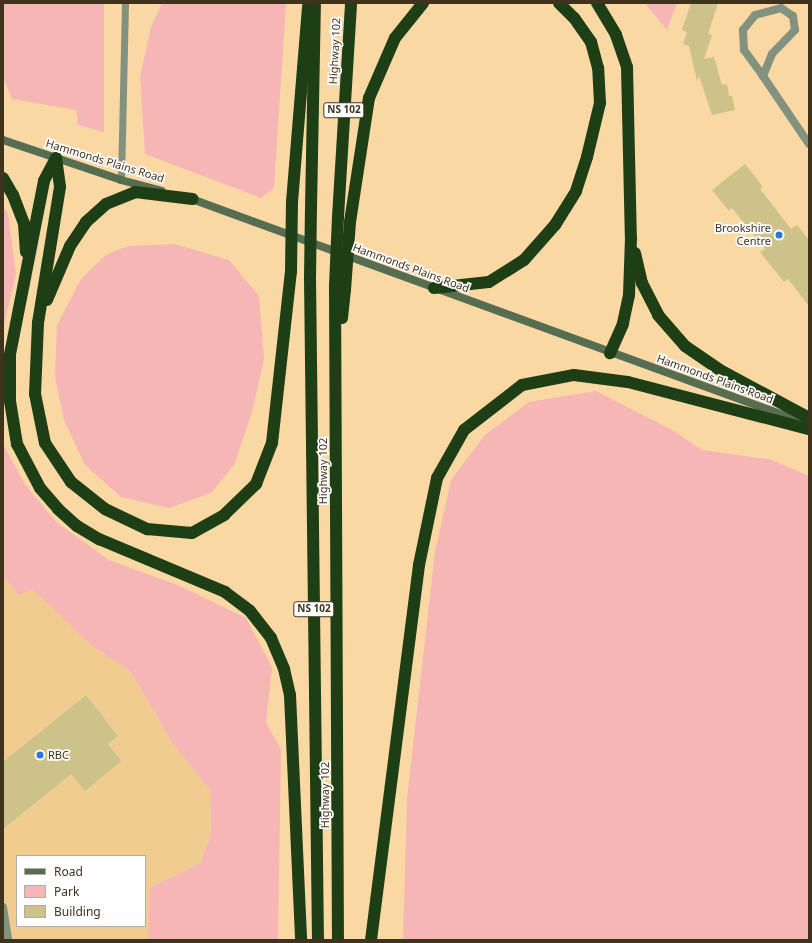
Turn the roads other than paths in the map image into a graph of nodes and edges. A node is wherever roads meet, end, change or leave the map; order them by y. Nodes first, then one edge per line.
1 (125, 3) edge
2 (308, 3) edge
3 (315, 3) edge
4 (351, 3) edge
5 (423, 3) edge
6 (558, 3) edge
7 (597, 3) edge
8 (763, 76) junction
9 (3, 140) edge
10 (809, 144) edge
11 (56, 158) junction
12 (3, 178) edge
13 (121, 180) junction
14 (193, 199) junction
15 (631, 238) junction
16 (28, 267) junction
17 (340, 288) junction
18 (434, 288) junction
19 (38, 323) junction
20 (610, 353) junction
21 (809, 418) edge
22 (809, 424) edge
23 (809, 429) edge
24 (3, 908) edge
25 (8, 940) edge
26 (301, 940) edge
27 (318, 940) edge
28 (338, 940) edge
29 (371, 940) edge

1 - 13 lane
2 - 19 highway, bridge
3 - 27 highway, Highway 102 / NS 102, bridge
4 - 17 highway, Highway 102 / NS 102, bridge
5 - 17 highway, bridge
6 - 18 highway
7 - 15 highway
8 - 8 street
8 - 10 street
9 - 11 main road, Hammonds Plains Road
11 - 13 main road, Hammonds Plains Road
11 - 16 highway
11 - 19 highway
12 - 16 highway
13 - 14 main road, Hammonds Plains Road
14 - 18 main road, Hammonds Plains Road
14 - 19 highway
15 - 20 highway
15 - 21 highway
16 - 26 highway
17 - 28 highway, Highway 102 / NS 102
18 - 20 main road, Hammonds Plains Road
20 - 22 main road, Hammonds Plains Road
23 - 29 highway
24 - 25 street

